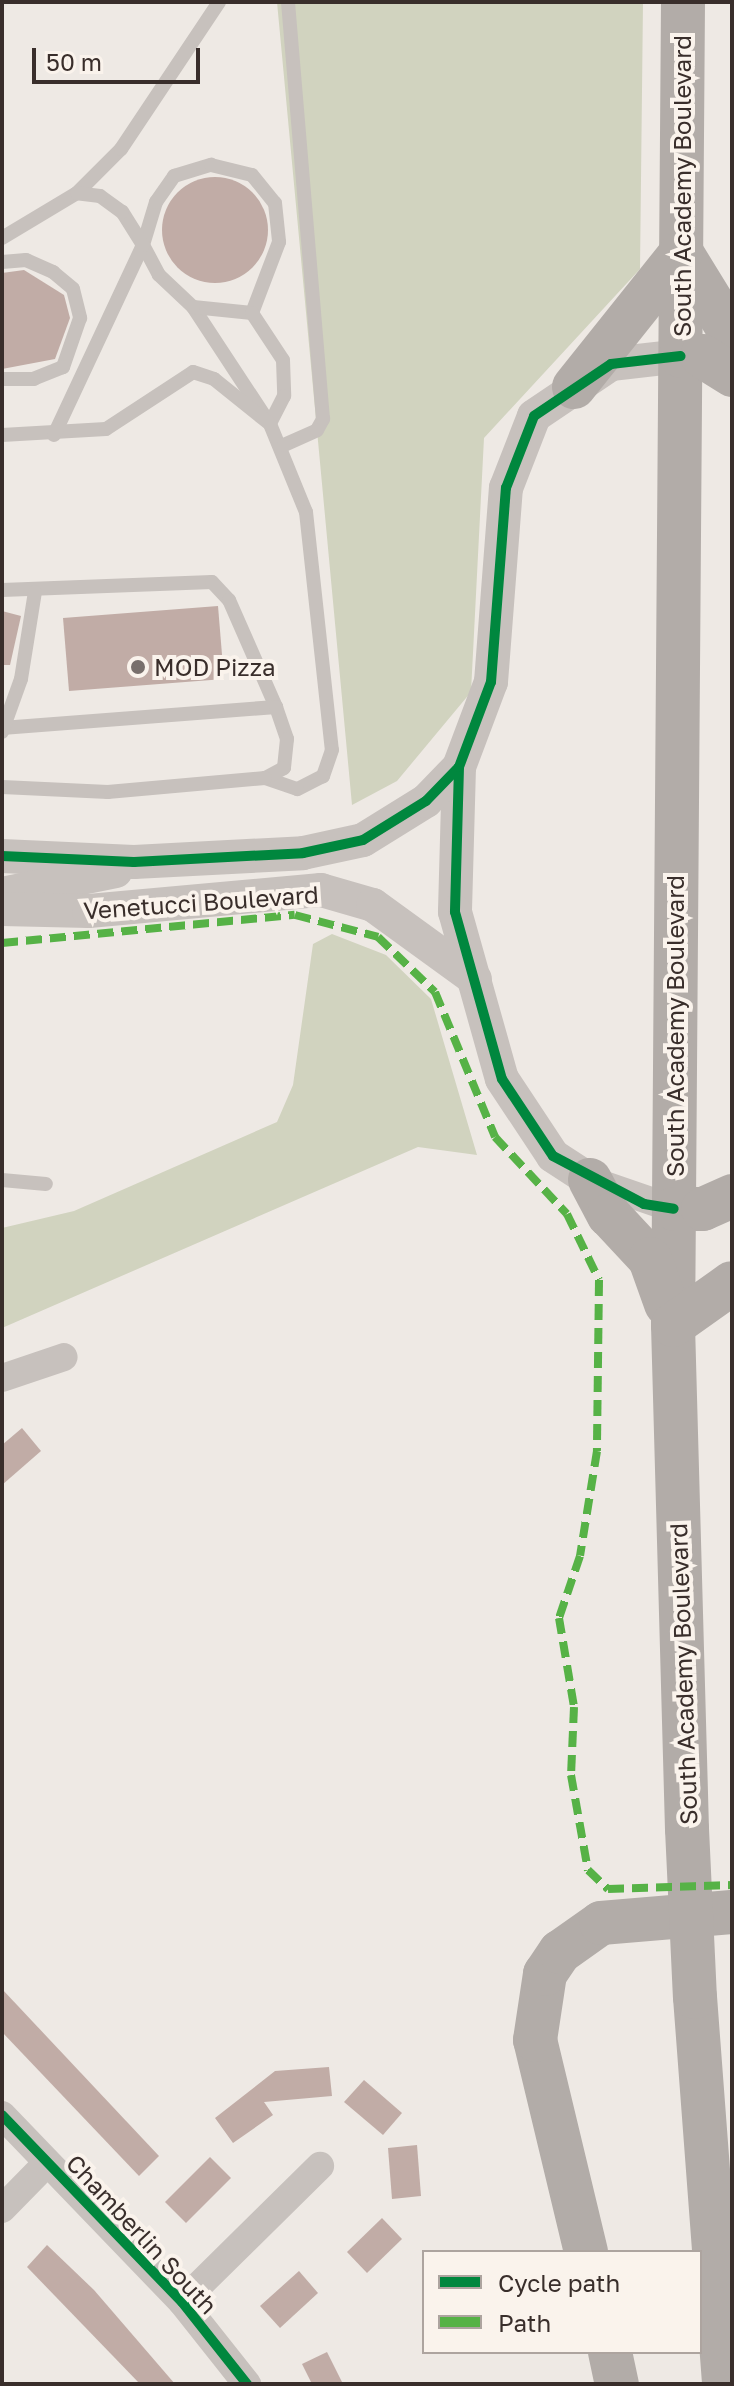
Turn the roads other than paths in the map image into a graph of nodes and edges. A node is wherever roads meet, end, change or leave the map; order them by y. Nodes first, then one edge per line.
1 (219, 2) edge
2 (288, 2) edge
3 (683, 2) edge
4 (77, 193) junction
5 (2, 238) edge
6 (143, 245) junction
7 (681, 253) junction
8 (2, 262) edge
9 (193, 307) junction
10 (252, 313) junction
11 (732, 335) edge
12 (681, 356) junction
13 (732, 375) edge
14 (2, 379) edge
15 (574, 387) junction
16 (270, 424) junction
17 (2, 435) edge
18 (54, 435) junction
19 (284, 445) junction
20 (2, 590) edge
21 (35, 592) junction
22 (276, 707) junction
23 (2, 729) edge
24 (459, 767) junction
25 (265, 778) junction
26 (2, 787) edge
27 (2, 856) edge
28 (134, 862) junction
29 (2, 894) edge
30 (2, 909) edge
31 (475, 979) junction
32 (2, 1180) edge
33 (590, 1180) junction
34 (46, 1184) dead end
35 (732, 1196) edge
36 (674, 1209) junction
37 (732, 1283) edge
38 (673, 1325) junction
39 (64, 1357) dead end
40 (2, 1378) edge
41 (732, 1912) edge
42 (2, 2115) edge
43 (47, 2163) junction
44 (320, 2166) dead end
45 (2, 2209) edge
46 (586, 2250) edge
47 (182, 2302) junction
48 (610, 2354) edge
49 (247, 2384) edge
50 (617, 2384) edge
51 (724, 2384) edge

1 - 4 lane
2 - 19 lane
3 - 7 highway, South Academy Boulevard
4 - 5 lane
4 - 6 lane
6 - 9 lane
6 - 10 lane
6 - 18 lane
7 - 11 highway
7 - 12 highway, South Academy Boulevard
7 - 15 highway
8 - 14 lane
9 - 10 lane
9 - 16 lane
10 - 16 lane
12 - 13 highway
12 - 15 street, Venetucci Boulevard
12 - 36 highway, South Academy Boulevard
15 - 24 street, Venetucci Boulevard
16 - 18 lane
16 - 19 lane
17 - 18 lane
19 - 25 lane
20 - 21 lane
21 - 22 lane
21 - 23 lane
22 - 23 lane
22 - 25 lane
24 - 28 street, Venetucci Boulevard
24 - 31 street
25 - 26 lane
27 - 28 street, Venetucci Boulevard
28 - 29 street
30 - 31 street, Venetucci Boulevard
31 - 33 street
32 - 34 lane
33 - 36 street
33 - 38 highway
35 - 36 highway
36 - 38 highway, South Academy Boulevard
37 - 38 highway
38 - 51 highway, South Academy Boulevard, bridge
39 - 40 street
41 - 46 highway
42 - 43 street, Chamberlin South
43 - 45 street
43 - 47 street, Chamberlin South
44 - 47 street
47 - 49 street, Chamberlin South
48 - 50 highway

